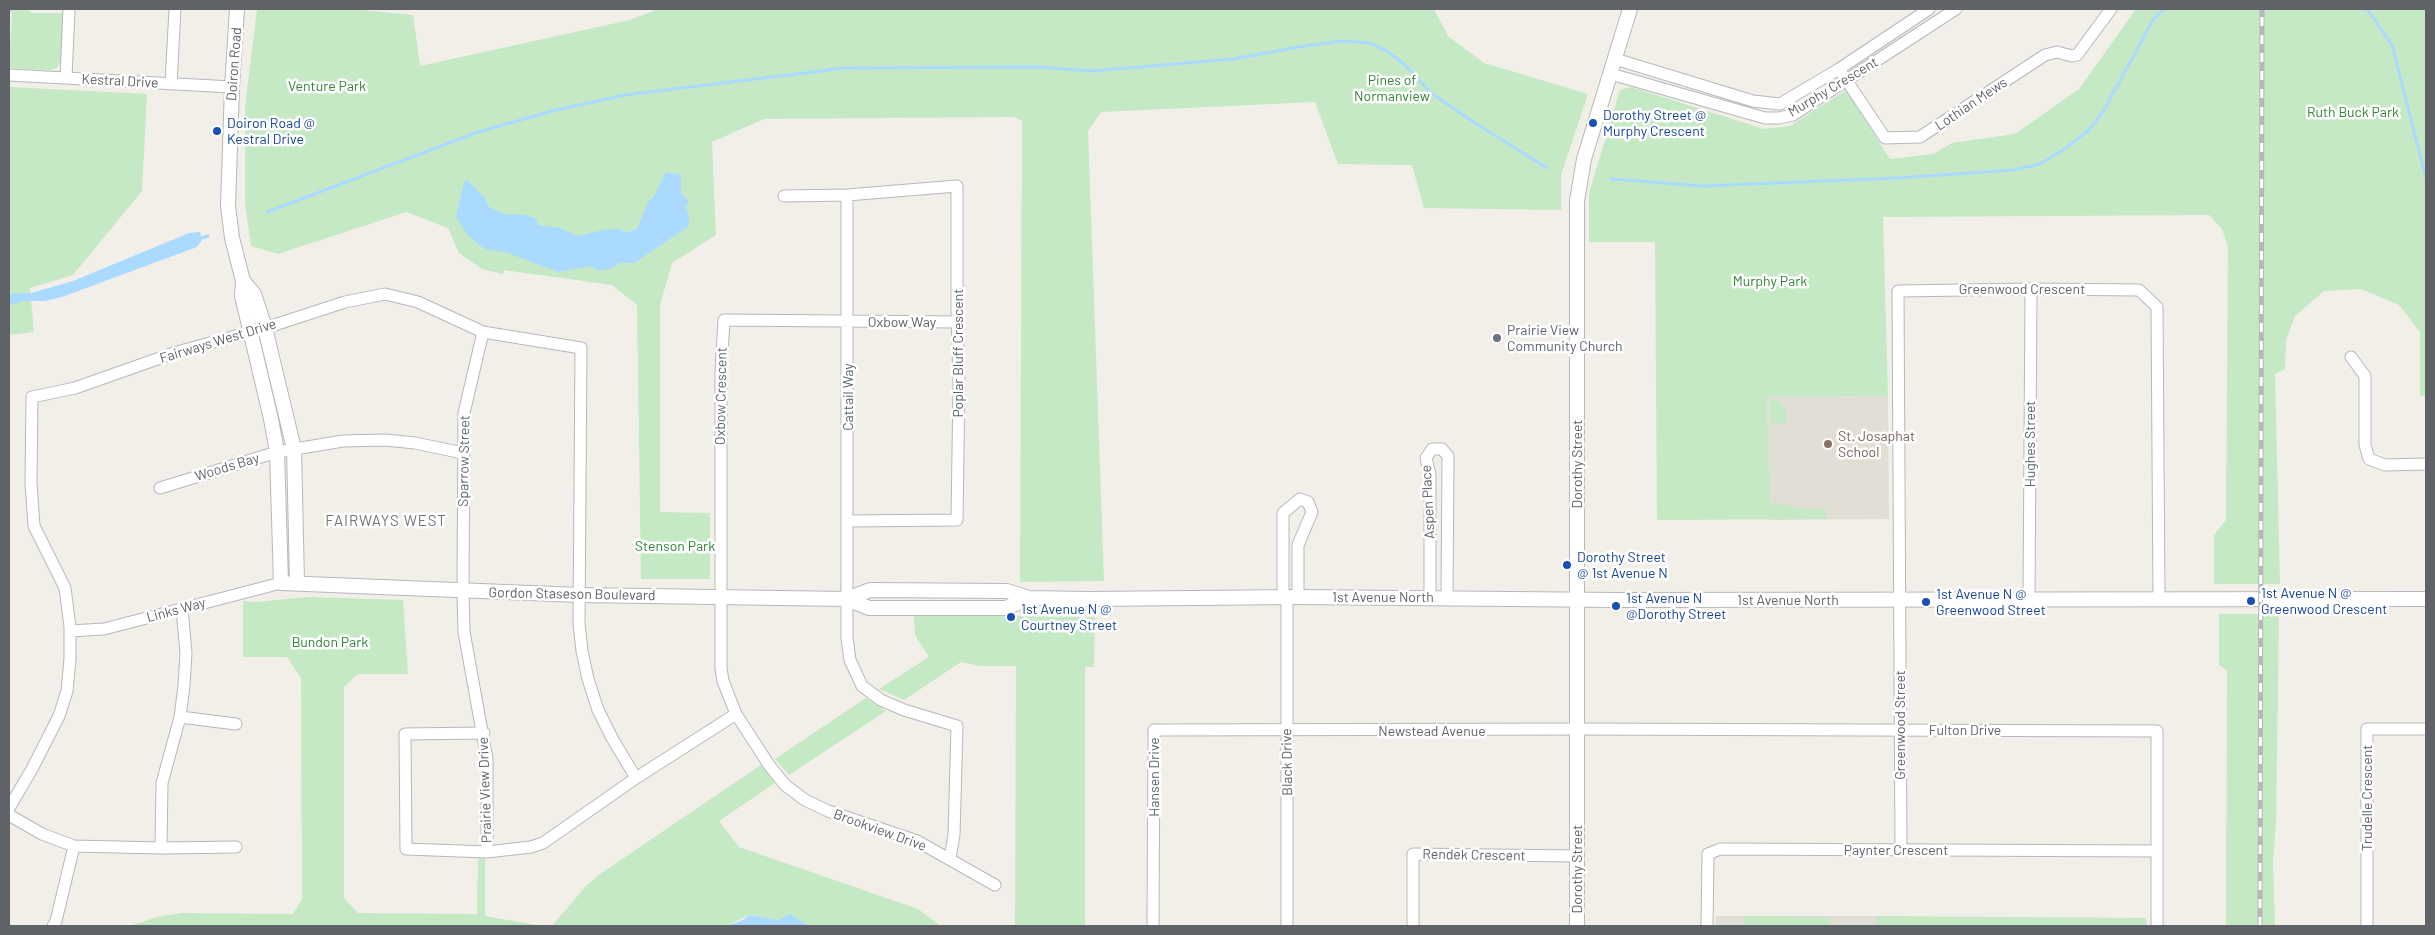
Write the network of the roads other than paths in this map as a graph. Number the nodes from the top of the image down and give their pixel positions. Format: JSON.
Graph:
{"nodes":[{"id":1,"x":69,"y":9,"type":"edge"},
{"id":2,"x":175,"y":9,"type":"edge"},
{"id":3,"x":237,"y":9,"type":"edge"},
{"id":4,"x":1630,"y":9,"type":"edge"},
{"id":5,"x":1930,"y":9,"type":"edge"},
{"id":6,"x":1956,"y":9,"type":"edge"},
{"id":7,"x":2111,"y":9,"type":"edge"},
{"id":8,"x":1615,"y":59,"type":"junction"},
{"id":9,"x":1839,"y":69,"type":"junction"},
{"id":10,"x":1611,"y":74,"type":"junction"},
{"id":11,"x":9,"y":75,"type":"edge"},
{"id":12,"x":66,"y":78,"type":"junction"},
{"id":13,"x":1846,"y":80,"type":"junction"},
{"id":14,"x":171,"y":84,"type":"junction"},
{"id":15,"x":232,"y":87,"type":"junction"},
{"id":16,"x":847,"y":195,"type":"junction"},
{"id":17,"x":784,"y":196,"type":"dead end"},
{"id":18,"x":243,"y":281,"type":"junction"},
{"id":19,"x":2031,"y":288,"type":"junction"},
{"id":20,"x":848,"y":322,"type":"junction"},
{"id":21,"x":957,"y":322,"type":"junction"},
{"id":22,"x":265,"y":328,"type":"junction"},
{"id":23,"x":251,"y":332,"type":"junction"},
{"id":24,"x":483,"y":332,"type":"junction"},
{"id":25,"x":2351,"y":357,"type":"dead end"},
{"id":26,"x":294,"y":449,"type":"junction"},
{"id":27,"x":277,"y":452,"type":"junction"},
{"id":28,"x":463,"y":453,"type":"junction"},
{"id":29,"x":2426,"y":464,"type":"edge"},
{"id":30,"x":160,"y":488,"type":"dead end"},
{"id":31,"x":848,"y":521,"type":"junction"},
{"id":32,"x":297,"y":583,"type":"junction"},
{"id":33,"x":281,"y":584,"type":"junction"},
{"id":34,"x":463,"y":592,"type":"junction"},
{"id":35,"x":580,"y":595,"type":"junction"},
{"id":36,"x":720,"y":596,"type":"junction"},
{"id":37,"x":1289,"y":597,"type":"junction"},
{"id":38,"x":1430,"y":597,"type":"junction"},
{"id":39,"x":1448,"y":597,"type":"junction"},
{"id":40,"x":1029,"y":598,"type":"joint"},
{"id":41,"x":847,"y":599,"type":"junction"},
{"id":42,"x":1900,"y":599,"type":"junction"},
{"id":43,"x":2029,"y":599,"type":"junction"},
{"id":44,"x":2159,"y":599,"type":"junction"},
{"id":45,"x":2426,"y":599,"type":"edge"},
{"id":46,"x":1578,"y":600,"type":"junction"},
{"id":47,"x":182,"y":608,"type":"junction"},
{"id":48,"x":70,"y":631,"type":"junction"},
{"id":49,"x":736,"y":714,"type":"junction"},
{"id":50,"x":180,"y":717,"type":"junction"},
{"id":51,"x":236,"y":724,"type":"dead end"},
{"id":52,"x":2426,"y":729,"type":"edge"},
{"id":53,"x":1577,"y":730,"type":"junction"},
{"id":54,"x":1900,"y":730,"type":"junction"},
{"id":55,"x":1287,"y":731,"type":"junction"},
{"id":56,"x":484,"y":733,"type":"junction"},
{"id":57,"x":636,"y":778,"type":"junction"},
{"id":58,"x":9,"y":808,"type":"edge"},
{"id":59,"x":9,"y":815,"type":"edge"},
{"id":60,"x":74,"y":846,"type":"junction"},
{"id":61,"x":236,"y":847,"type":"dead end"},
{"id":62,"x":161,"y":848,"type":"junction"},
{"id":63,"x":1901,"y":850,"type":"junction"},
{"id":64,"x":2157,"y":851,"type":"junction"},
{"id":65,"x":487,"y":852,"type":"junction"},
{"id":66,"x":1577,"y":856,"type":"junction"},
{"id":67,"x":950,"y":858,"type":"junction"},
{"id":68,"x":995,"y":885,"type":"dead end"},
{"id":69,"x":53,"y":926,"type":"edge"},
{"id":70,"x":1153,"y":926,"type":"edge"},
{"id":71,"x":1287,"y":926,"type":"edge"},
{"id":72,"x":1413,"y":926,"type":"edge"},
{"id":73,"x":1577,"y":926,"type":"edge"},
{"id":74,"x":1707,"y":926,"type":"edge"},
{"id":75,"x":2157,"y":926,"type":"edge"},
{"id":76,"x":2367,"y":926,"type":"edge"}],
"edges":[{"from":1,"to":12,"type":"street"},
{"from":2,"to":14,"type":"street"},
{"from":3,"to":15,"type":"street","name":"Doiron Road"},
{"from":4,"to":8,"type":"street","name":"Dorothy Street"},
{"from":5,"to":9,"type":"street","name":"Murphy Crescent"},
{"from":6,"to":13,"type":"street","name":"Murphy Crescent"},
{"from":7,"to":13,"type":"street","name":"Lothian Mews"},
{"from":8,"to":9,"type":"street","name":"Murphy Crescent"},
{"from":8,"to":10,"type":"street","name":"Dorothy Street"},
{"from":9,"to":13,"type":"street","name":"Lothian Mews"},
{"from":10,"to":13,"type":"street","name":"Murphy Crescent"},
{"from":10,"to":46,"type":"street","name":"Dorothy Street"},
{"from":11,"to":12,"type":"street","name":"Kestral Drive"},
{"from":12,"to":14,"type":"street","name":"Kestral Drive"},
{"from":14,"to":15,"type":"street","name":"Kestral Drive"},
{"from":15,"to":18,"type":"street","name":"Doiron Road"},
{"from":16,"to":17,"type":"street"},
{"from":16,"to":20,"type":"street","name":"Cattail Way"},
{"from":16,"to":21,"type":"street","name":"Poplar Bluff Crescent"},
{"from":18,"to":22,"type":"street"},
{"from":18,"to":23,"type":"street"},
{"from":19,"to":42,"type":"street","name":"Greenwood Crescent"},
{"from":19,"to":43,"type":"street","name":"Hughes Street"},
{"from":19,"to":44,"type":"street","name":"Greenwood Crescent"},
{"from":20,"to":21,"type":"street","name":"Oxbow Way"},
{"from":20,"to":31,"type":"street","name":"Cattail Way"},
{"from":20,"to":36,"type":"street","name":"Oxbow Crescent"},
{"from":21,"to":31,"type":"street","name":"Poplar Bluff Crescent"},
{"from":22,"to":23,"type":"street","name":"Fairways West Drive"},
{"from":22,"to":24,"type":"street","name":"Fairways West Drive"},
{"from":22,"to":26,"type":"street"},
{"from":23,"to":27,"type":"street"},
{"from":23,"to":48,"type":"street","name":"Fairways West Drive"},
{"from":24,"to":28,"type":"street","name":"Sparrow Street"},
{"from":24,"to":35,"type":"street","name":"Fairways West Drive"},
{"from":25,"to":29,"type":"street"},
{"from":26,"to":27,"type":"street","name":"Woods Bay"},
{"from":26,"to":28,"type":"street","name":"Woods Bay"},
{"from":26,"to":32,"type":"street"},
{"from":27,"to":30,"type":"street","name":"Woods Bay"},
{"from":27,"to":33,"type":"street"},
{"from":28,"to":34,"type":"street","name":"Sparrow Street"},
{"from":31,"to":41,"type":"street","name":"Cattail Way"},
{"from":32,"to":33,"type":"street","name":"Gordon Staseson Boulevard"},
{"from":32,"to":34,"type":"street","name":"Gordon Staseson Boulevard"},
{"from":33,"to":47,"type":"street","name":"Links Way"},
{"from":34,"to":35,"type":"street","name":"Gordon Staseson Boulevard"},
{"from":34,"to":56,"type":"street","name":"Prairie View Drive"},
{"from":35,"to":36,"type":"street","name":"Gordon Staseson Boulevard"},
{"from":35,"to":57,"type":"street"},
{"from":36,"to":41,"type":"street","name":"Gordon Staseson Boulevard"},
{"from":36,"to":49,"type":"street","name":"Brookview Drive"},
{"from":37,"to":37,"type":"street"},
{"from":37,"to":38,"type":"street","name":"1st Avenue North"},
{"from":37,"to":40,"type":"street","name":"1st Avenue North"},
{"from":37,"to":55,"type":"street","name":"Black Drive"},
{"from":38,"to":39,"type":"street","name":"1st Avenue North"},
{"from":38,"to":39,"type":"street","name":"Aspen Place"},
{"from":39,"to":46,"type":"street","name":"1st Avenue North"},
{"from":40,"to":41,"type":"street","name":"Gordon Staseson Boulevard"},
{"from":41,"to":67,"type":"street"},
{"from":42,"to":43,"type":"street","name":"1st Avenue North"},
{"from":42,"to":46,"type":"street","name":"1st Avenue North"},
{"from":42,"to":54,"type":"street","name":"Greenwood Street"},
{"from":43,"to":44,"type":"street","name":"1st Avenue North"},
{"from":44,"to":45,"type":"street","name":"1st Avenue North"},
{"from":46,"to":53,"type":"street","name":"Dorothy Street"},
{"from":47,"to":48,"type":"street","name":"Links Way"},
{"from":47,"to":50,"type":"street"},
{"from":48,"to":58,"type":"street","name":"Fairways West Drive"},
{"from":49,"to":57,"type":"street","name":"Prairie View Drive"},
{"from":49,"to":67,"type":"street","name":"Brookview Drive"},
{"from":50,"to":51,"type":"street"},
{"from":50,"to":62,"type":"street"},
{"from":52,"to":76,"type":"street","name":"Trudelle Crescent"},
{"from":53,"to":54,"type":"street","name":"Fulton Drive"},
{"from":53,"to":55,"type":"street","name":"Newstead Avenue"},
{"from":53,"to":66,"type":"street","name":"Dorothy Street"},
{"from":54,"to":63,"type":"street","name":"Greenwood Street"},
{"from":54,"to":64,"type":"street","name":"Fulton Drive"},
{"from":55,"to":70,"type":"street","name":"Hansen Drive"},
{"from":55,"to":71,"type":"street","name":"Black Drive"},
{"from":56,"to":65,"type":"street","name":"Prairie View Drive"},
{"from":56,"to":65,"type":"street"},
{"from":57,"to":65,"type":"street","name":"Prairie View Drive"},
{"from":59,"to":60,"type":"street"},
{"from":60,"to":62,"type":"street"},
{"from":60,"to":69,"type":"street"},
{"from":61,"to":62,"type":"street"},
{"from":63,"to":64,"type":"street","name":"Paynter Crescent"},
{"from":63,"to":74,"type":"street","name":"Paynter Crescent"},
{"from":64,"to":75,"type":"street","name":"Fulton Drive"},
{"from":66,"to":72,"type":"street","name":"Rendek Crescent"},
{"from":66,"to":73,"type":"street","name":"Dorothy Street"},
{"from":67,"to":68,"type":"street","name":"Brookview Drive"}]}
